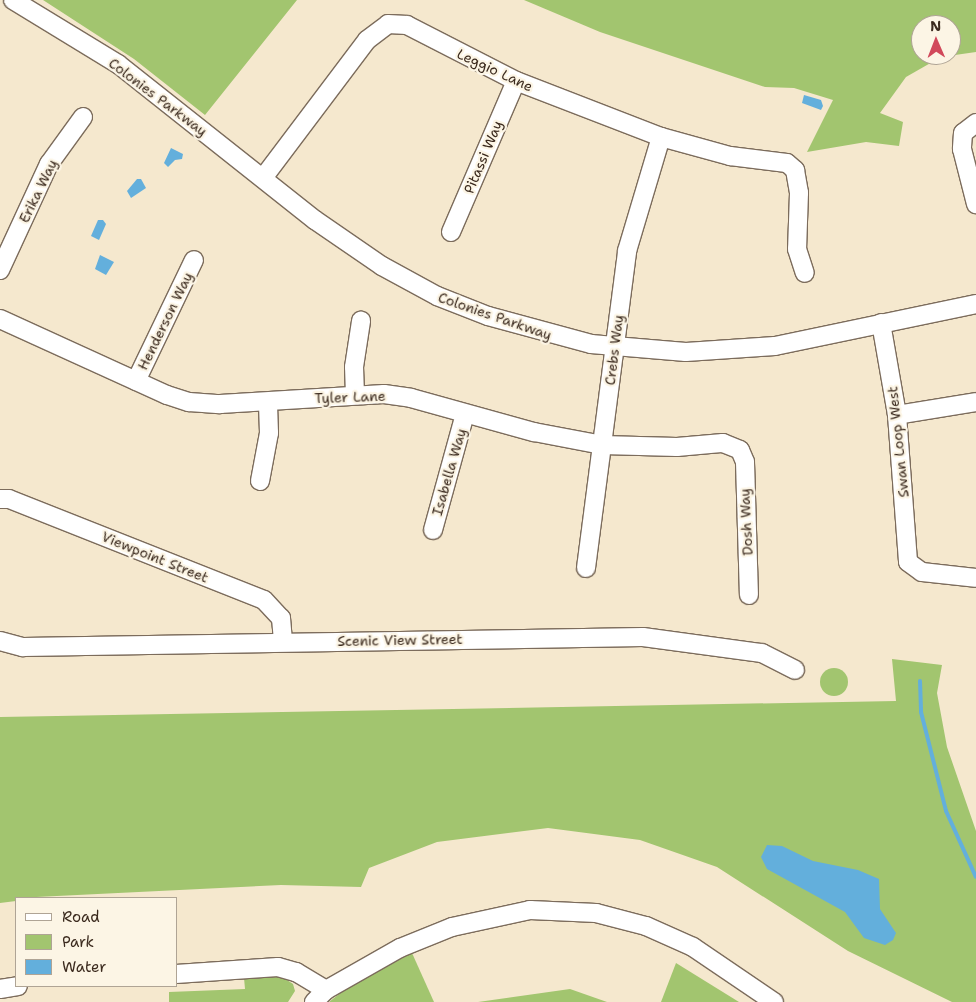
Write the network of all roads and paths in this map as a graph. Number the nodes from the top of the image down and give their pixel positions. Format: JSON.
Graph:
{"nodes":[{"id":1,"x":13,"y":0,"type":"edge"},
{"id":2,"x":516,"y":81,"type":"junction"},
{"id":3,"x":83,"y":117,"type":"dead end"},
{"id":4,"x":970,"y":128,"type":"edge"},
{"id":5,"x":662,"y":137,"type":"junction"},
{"id":6,"x":263,"y":178,"type":"junction"},
{"id":7,"x":976,"y":204,"type":"edge"},
{"id":8,"x":450,"y":232,"type":"dead end"},
{"id":9,"x":194,"y":260,"type":"dead end"},
{"id":10,"x":0,"y":270,"type":"edge"},
{"id":11,"x":806,"y":273,"type":"dead end"},
{"id":12,"x":976,"y":304,"type":"edge"},
{"id":13,"x":0,"y":319,"type":"edge"},
{"id":14,"x":361,"y":321,"type":"dead end"},
{"id":15,"x":881,"y":323,"type":"junction"},
{"id":16,"x":614,"y":348,"type":"junction"},
{"id":17,"x":136,"y":381,"type":"junction"},
{"id":18,"x":355,"y":395,"type":"junction"},
{"id":19,"x":268,"y":402,"type":"junction"},
{"id":20,"x":976,"y":402,"type":"edge"},
{"id":21,"x":465,"y":414,"type":"junction"},
{"id":22,"x":897,"y":415,"type":"junction"},
{"id":23,"x":602,"y":446,"type":"junction"},
{"id":24,"x":740,"y":450,"type":"joint"},
{"id":25,"x":260,"y":481,"type":"dead end"},
{"id":26,"x":0,"y":499,"type":"edge"},
{"id":27,"x":433,"y":530,"type":"dead end"},
{"id":28,"x":586,"y":568,"type":"dead end"},
{"id":29,"x":976,"y":578,"type":"edge"},
{"id":30,"x":749,"y":595,"type":"dead end"},
{"id":31,"x":283,"y":641,"type":"junction"},
{"id":32,"x":1,"y":642,"type":"edge"},
{"id":33,"x":795,"y":670,"type":"dead end"},
{"id":34,"x":178,"y":974,"type":"edge"},
{"id":35,"x":15,"y":986,"type":"edge"},
{"id":36,"x":0,"y":989,"type":"edge"},
{"id":37,"x":320,"y":996,"type":"edge"},
{"id":38,"x":774,"y":1002,"type":"edge"}],
"edges":[{"from":1,"to":6,"type":"street","name":"Colonies Parkway"},
{"from":2,"to":5,"type":"street","name":"Leggio Lane"},
{"from":2,"to":6,"type":"street","name":"Leggio Lane"},
{"from":2,"to":8,"type":"street","name":"Pitassi Way"},
{"from":3,"to":10,"type":"street","name":"Erika Way"},
{"from":4,"to":7,"type":"street"},
{"from":5,"to":11,"type":"street","name":"Leggio Lane"},
{"from":5,"to":16,"type":"street","name":"Crebs Way"},
{"from":6,"to":16,"type":"street","name":"Colonies Parkway"},
{"from":9,"to":17,"type":"street","name":"Henderson Way"},
{"from":12,"to":15,"type":"street","name":"Colonies Parkway"},
{"from":13,"to":17,"type":"street","name":"Tyler Lane"},
{"from":14,"to":18,"type":"street"},
{"from":15,"to":16,"type":"street","name":"Colonies Parkway"},
{"from":15,"to":22,"type":"street","name":"Swan Loop West"},
{"from":16,"to":23,"type":"street","name":"Crebs Way"},
{"from":17,"to":19,"type":"street","name":"Tyler Lane"},
{"from":18,"to":19,"type":"street","name":"Tyler Lane"},
{"from":18,"to":21,"type":"street","name":"Tyler Lane"},
{"from":19,"to":25,"type":"street"},
{"from":20,"to":22,"type":"street"},
{"from":21,"to":23,"type":"street","name":"Tyler Lane"},
{"from":21,"to":27,"type":"street","name":"Isabella Way"},
{"from":22,"to":29,"type":"street","name":"Swan Loop West"},
{"from":23,"to":24,"type":"street","name":"Tyler Lane"},
{"from":23,"to":28,"type":"street","name":"Crebs Way"},
{"from":24,"to":30,"type":"street","name":"Dosh Way"},
{"from":26,"to":31,"type":"street","name":"Viewpoint Street"},
{"from":31,"to":32,"type":"street","name":"Scenic View Street"},
{"from":31,"to":33,"type":"street","name":"Scenic View Street"},
{"from":34,"to":37,"type":"street"},
{"from":35,"to":36,"type":"street"},
{"from":37,"to":38,"type":"street"}]}
